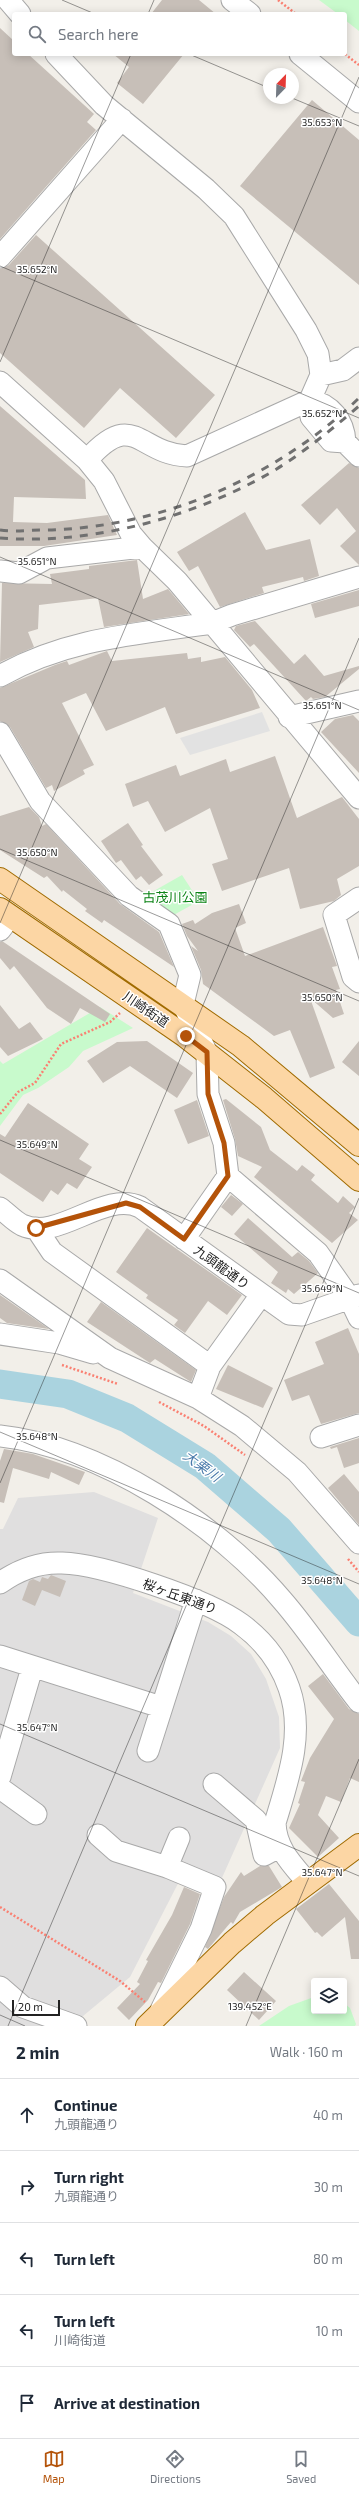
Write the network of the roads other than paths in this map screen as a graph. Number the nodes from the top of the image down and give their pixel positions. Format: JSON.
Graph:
{"nodes":[{"id":1,"x":8,"y":0,"type":"edge"},
{"id":2,"x":232,"y":0,"type":"edge"},
{"id":3,"x":18,"y":12,"type":"edge"},
{"id":4,"x":247,"y":12,"type":"edge"},
{"id":5,"x":58,"y":56,"type":"edge"},
{"id":6,"x":302,"y":56,"type":"edge"},
{"id":7,"x":359,"y":102,"type":"edge"},
{"id":8,"x":122,"y":119,"type":"junction"},
{"id":9,"x":0,"y":257,"type":"edge"},
{"id":10,"x":359,"y":358,"type":"edge"},
{"id":11,"x":321,"y":375,"type":"junction"},
{"id":12,"x":0,"y":382,"type":"edge"},
{"id":13,"x":310,"y":400,"type":"junction"},
{"id":14,"x":352,"y":449,"type":"edge"},
{"id":15,"x":87,"y":460,"type":"junction"},
{"id":16,"x":142,"y":547,"type":"junction"},
{"id":17,"x":0,"y":571,"type":"edge"},
{"id":18,"x":359,"y":577,"type":"edge"},
{"id":19,"x":212,"y":623,"type":"junction"},
{"id":20,"x":0,"y":676,"type":"edge"},
{"id":21,"x":359,"y":701,"type":"edge"},
{"id":22,"x":289,"y":717,"type":"junction"},
{"id":23,"x":0,"y":733,"type":"edge"},
{"id":24,"x":359,"y":798,"type":"edge"},
{"id":25,"x":0,"y":879,"type":"edge"},
{"id":26,"x":359,"y":898,"type":"edge"},
{"id":27,"x":3,"y":919,"type":"edge"},
{"id":28,"x":359,"y":982,"type":"edge"},
{"id":29,"x":183,"y":1004,"type":"junction"},
{"id":30,"x":207,"y":1052,"type":"junction"},
{"id":31,"x":359,"y":1145,"type":"edge"},
{"id":32,"x":228,"y":1176,"type":"junction"},
{"id":33,"x":359,"y":1180,"type":"edge"},
{"id":34,"x":0,"y":1208,"type":"edge"},
{"id":35,"x":36,"y":1228,"type":"junction"},
{"id":36,"x":184,"y":1239,"type":"junction"},
{"id":37,"x":0,"y":1280,"type":"edge"},
{"id":38,"x":261,"y":1295,"type":"junction"},
{"id":39,"x":354,"y":1296,"type":"edge"},
{"id":40,"x":359,"y":1318,"type":"edge"},
{"id":41,"x":0,"y":1334,"type":"edge"},
{"id":42,"x":110,"y":1358,"type":"junction"},
{"id":43,"x":210,"y":1366,"type":"junction"},
{"id":44,"x":198,"y":1398,"type":"junction"},
{"id":45,"x":359,"y":1425,"type":"edge"},
{"id":46,"x":0,"y":1436,"type":"edge"},
{"id":47,"x":321,"y":1437,"type":"dead end"},
{"id":48,"x":351,"y":1548,"type":"edge"},
{"id":49,"x":0,"y":1583,"type":"edge"},
{"id":50,"x":196,"y":1600,"type":"junction"},
{"id":51,"x":0,"y":1656,"type":"edge"},
{"id":52,"x":32,"y":1668,"type":"junction"},
{"id":53,"x":359,"y":1702,"type":"edge"},
{"id":54,"x":161,"y":1707,"type":"junction"},
{"id":55,"x":148,"y":1751,"type":"dead end"},
{"id":56,"x":0,"y":1777,"type":"edge"},
{"id":57,"x":214,"y":1784,"type":"dead end"},
{"id":58,"x":0,"y":1788,"type":"edge"},
{"id":59,"x":36,"y":1814,"type":"dead end"},
{"id":60,"x":98,"y":1835,"type":"dead end"},
{"id":61,"x":179,"y":1838,"type":"dead end"},
{"id":62,"x":359,"y":1846,"type":"edge"},
{"id":63,"x":279,"y":1847,"type":"junction"},
{"id":64,"x":167,"y":1867,"type":"junction"},
{"id":65,"x":308,"y":1883,"type":"junction"},
{"id":66,"x":0,"y":1987,"type":"edge"},
{"id":67,"x":153,"y":2020,"type":"edge"},
{"id":68,"x":76,"y":2026,"type":"edge"}],
"edges":[{"from":1,"to":3,"type":"street"},
{"from":2,"to":4,"type":"street"},
{"from":5,"to":8,"type":"street"},
{"from":6,"to":7,"type":"street"},
{"from":8,"to":9,"type":"street"},
{"from":8,"to":11,"type":"street"},
{"from":10,"to":11,"type":"street"},
{"from":11,"to":13,"type":"street"},
{"from":12,"to":15,"type":"street"},
{"from":13,"to":14,"type":"street"},
{"from":13,"to":15,"type":"street"},
{"from":15,"to":16,"type":"street"},
{"from":16,"to":17,"type":"street"},
{"from":16,"to":19,"type":"street"},
{"from":18,"to":19,"type":"street"},
{"from":19,"to":20,"type":"street"},
{"from":19,"to":22,"type":"street"},
{"from":21,"to":22,"type":"street"},
{"from":22,"to":24,"type":"street"},
{"from":23,"to":29,"type":"street"},
{"from":25,"to":29,"type":"main road","name":"川崎街道"},
{"from":26,"to":28,"type":"street"},
{"from":27,"to":30,"type":"main road","name":"川崎街道"},
{"from":29,"to":30,"type":"street"},
{"from":29,"to":31,"type":"main road","name":"川崎街道"},
{"from":30,"to":32,"type":"street"},
{"from":30,"to":33,"type":"main road","name":"川崎街道"},
{"from":32,"to":36,"type":"street"},
{"from":32,"to":39,"type":"street"},
{"from":34,"to":35,"type":"street"},
{"from":35,"to":36,"type":"street","name":"九頭龍通り"},
{"from":35,"to":43,"type":"street"},
{"from":36,"to":38,"type":"street","name":"九頭龍通り"},
{"from":37,"to":42,"type":"street"},
{"from":38,"to":39,"type":"street","name":"九頭龍通り"},
{"from":38,"to":43,"type":"street"},
{"from":39,"to":40,"type":"street"},
{"from":41,"to":42,"type":"street"},
{"from":42,"to":44,"type":"street"},
{"from":43,"to":44,"type":"street"},
{"from":44,"to":48,"type":"street"},
{"from":45,"to":47,"type":"street"},
{"from":46,"to":53,"type":"street"},
{"from":49,"to":50,"type":"street","name":"桜ヶ丘東通り"},
{"from":50,"to":54,"type":"street"},
{"from":50,"to":63,"type":"street","name":"桜ヶ丘東通り"},
{"from":51,"to":52,"type":"street"},
{"from":52,"to":54,"type":"street"},
{"from":52,"to":56,"type":"street"},
{"from":54,"to":55,"type":"street"},
{"from":57,"to":63,"type":"street"},
{"from":58,"to":59,"type":"street"},
{"from":60,"to":64,"type":"street"},
{"from":61,"to":64,"type":"street"},
{"from":62,"to":65,"type":"main road"},
{"from":63,"to":65,"type":"street","name":"桜ヶ丘東通り"},
{"from":64,"to":67,"type":"street"},
{"from":65,"to":67,"type":"main road"},
{"from":66,"to":68,"type":"street"}]}
